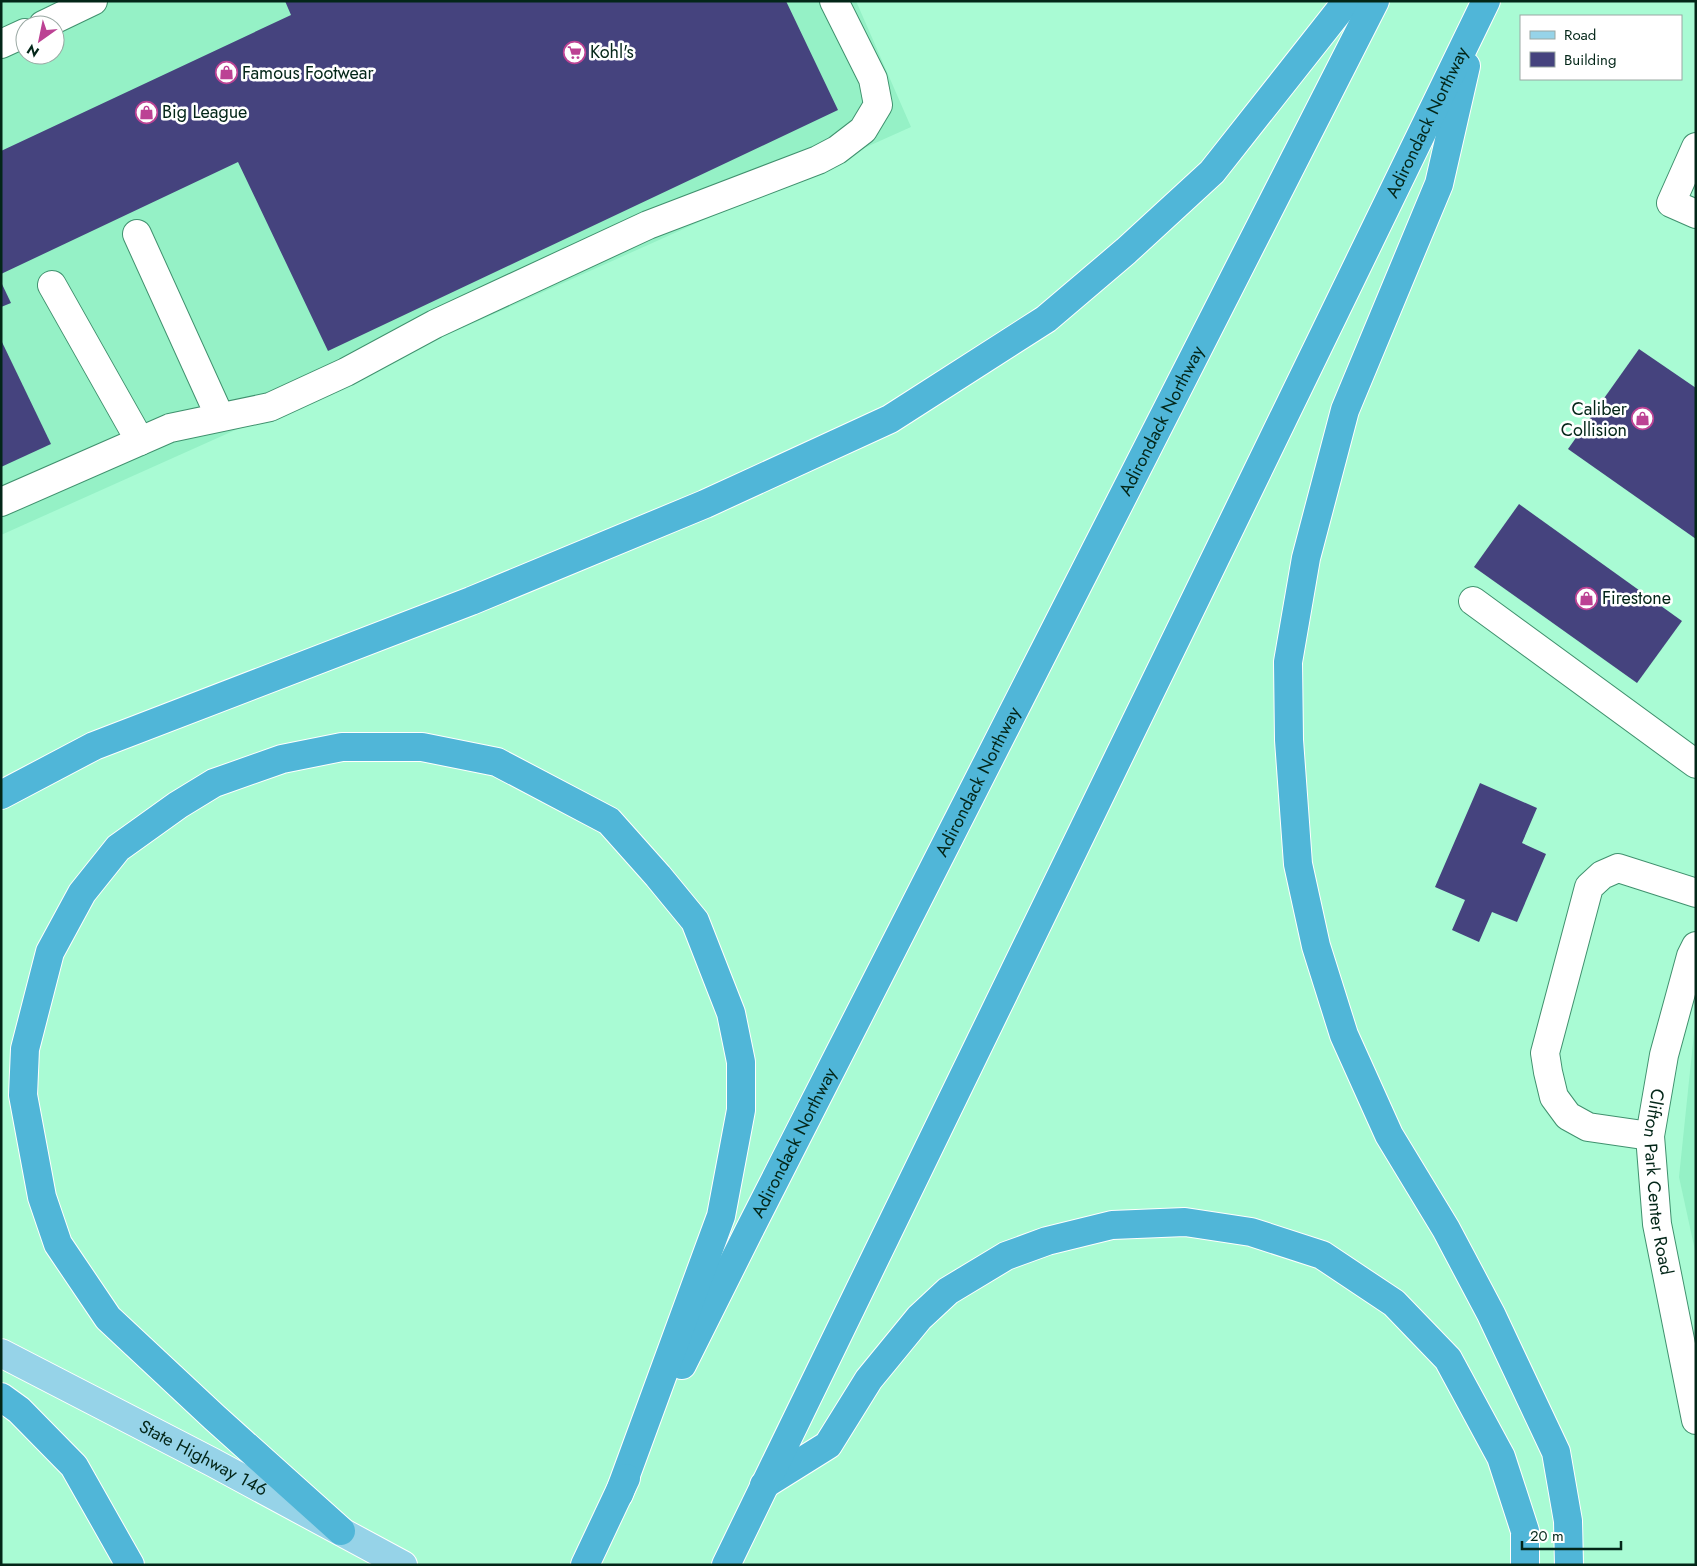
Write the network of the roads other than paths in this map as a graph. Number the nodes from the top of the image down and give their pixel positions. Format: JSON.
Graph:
{"nodes":[{"id":1,"x":93,"y":1,"type":"edge"},
{"id":2,"x":834,"y":1,"type":"edge"},
{"id":3,"x":1347,"y":1,"type":"edge"},
{"id":4,"x":1375,"y":1,"type":"edge"},
{"id":5,"x":1482,"y":10,"type":"edge"},
{"id":6,"x":64,"y":15,"type":"edge"},
{"id":7,"x":15,"y":38,"type":"edge"},
{"id":8,"x":1,"y":44,"type":"edge"},
{"id":9,"x":1696,"y":147,"type":"edge"},
{"id":10,"x":1696,"y":214,"type":"edge"},
{"id":11,"x":137,"y":234,"type":"dead end"},
{"id":12,"x":52,"y":285,"type":"dead end"},
{"id":13,"x":220,"y":417,"type":"junction"},
{"id":14,"x":140,"y":441,"type":"junction"},
{"id":15,"x":1,"y":502,"type":"edge"},
{"id":16,"x":1472,"y":600,"type":"dead end"},
{"id":17,"x":1696,"y":764,"type":"edge"},
{"id":18,"x":1,"y":795,"type":"edge"},
{"id":19,"x":1696,"y":893,"type":"edge"},
{"id":20,"x":1696,"y":946,"type":"edge"},
{"id":21,"x":1650,"y":1136,"type":"junction"},
{"id":22,"x":1,"y":1353,"type":"edge"},
{"id":23,"x":1,"y":1397,"type":"edge"},
{"id":24,"x":1696,"y":1420,"type":"edge"},
{"id":25,"x":764,"y":1485,"type":"junction"},
{"id":26,"x":618,"y":1494,"type":"junction"},
{"id":27,"x":341,"y":1531,"type":"junction"},
{"id":28,"x":588,"y":1560,"type":"edge"},
{"id":29,"x":130,"y":1565,"type":"edge"},
{"id":30,"x":403,"y":1565,"type":"edge"},
{"id":31,"x":726,"y":1565,"type":"edge"},
{"id":32,"x":1525,"y":1565,"type":"edge"},
{"id":33,"x":1569,"y":1565,"type":"edge"}],
"edges":[{"from":1,"to":6,"type":"street"},
{"from":2,"to":13,"type":"street"},
{"from":3,"to":18,"type":"highway"},
{"from":4,"to":26,"type":"highway","name":"Adirondack Northway"},
{"from":5,"to":25,"type":"highway","name":"Adirondack Northway"},
{"from":5,"to":33,"type":"highway"},
{"from":7,"to":8,"type":"street"},
{"from":9,"to":10,"type":"street"},
{"from":11,"to":13,"type":"street"},
{"from":12,"to":14,"type":"street"},
{"from":13,"to":14,"type":"street"},
{"from":14,"to":15,"type":"street"},
{"from":16,"to":17,"type":"street"},
{"from":19,"to":21,"type":"street"},
{"from":20,"to":21,"type":"street","name":"Clifton Park Center Road"},
{"from":21,"to":24,"type":"street","name":"Clifton Park Center Road"},
{"from":22,"to":27,"type":"main road","name":"State Highway 146"},
{"from":23,"to":29,"type":"highway"},
{"from":25,"to":31,"type":"highway","name":"Adirondack Northway"},
{"from":25,"to":32,"type":"highway"},
{"from":26,"to":27,"type":"highway"},
{"from":26,"to":28,"type":"highway","name":"Adirondack Northway"},
{"from":27,"to":30,"type":"main road","name":"State Highway 146"}]}
